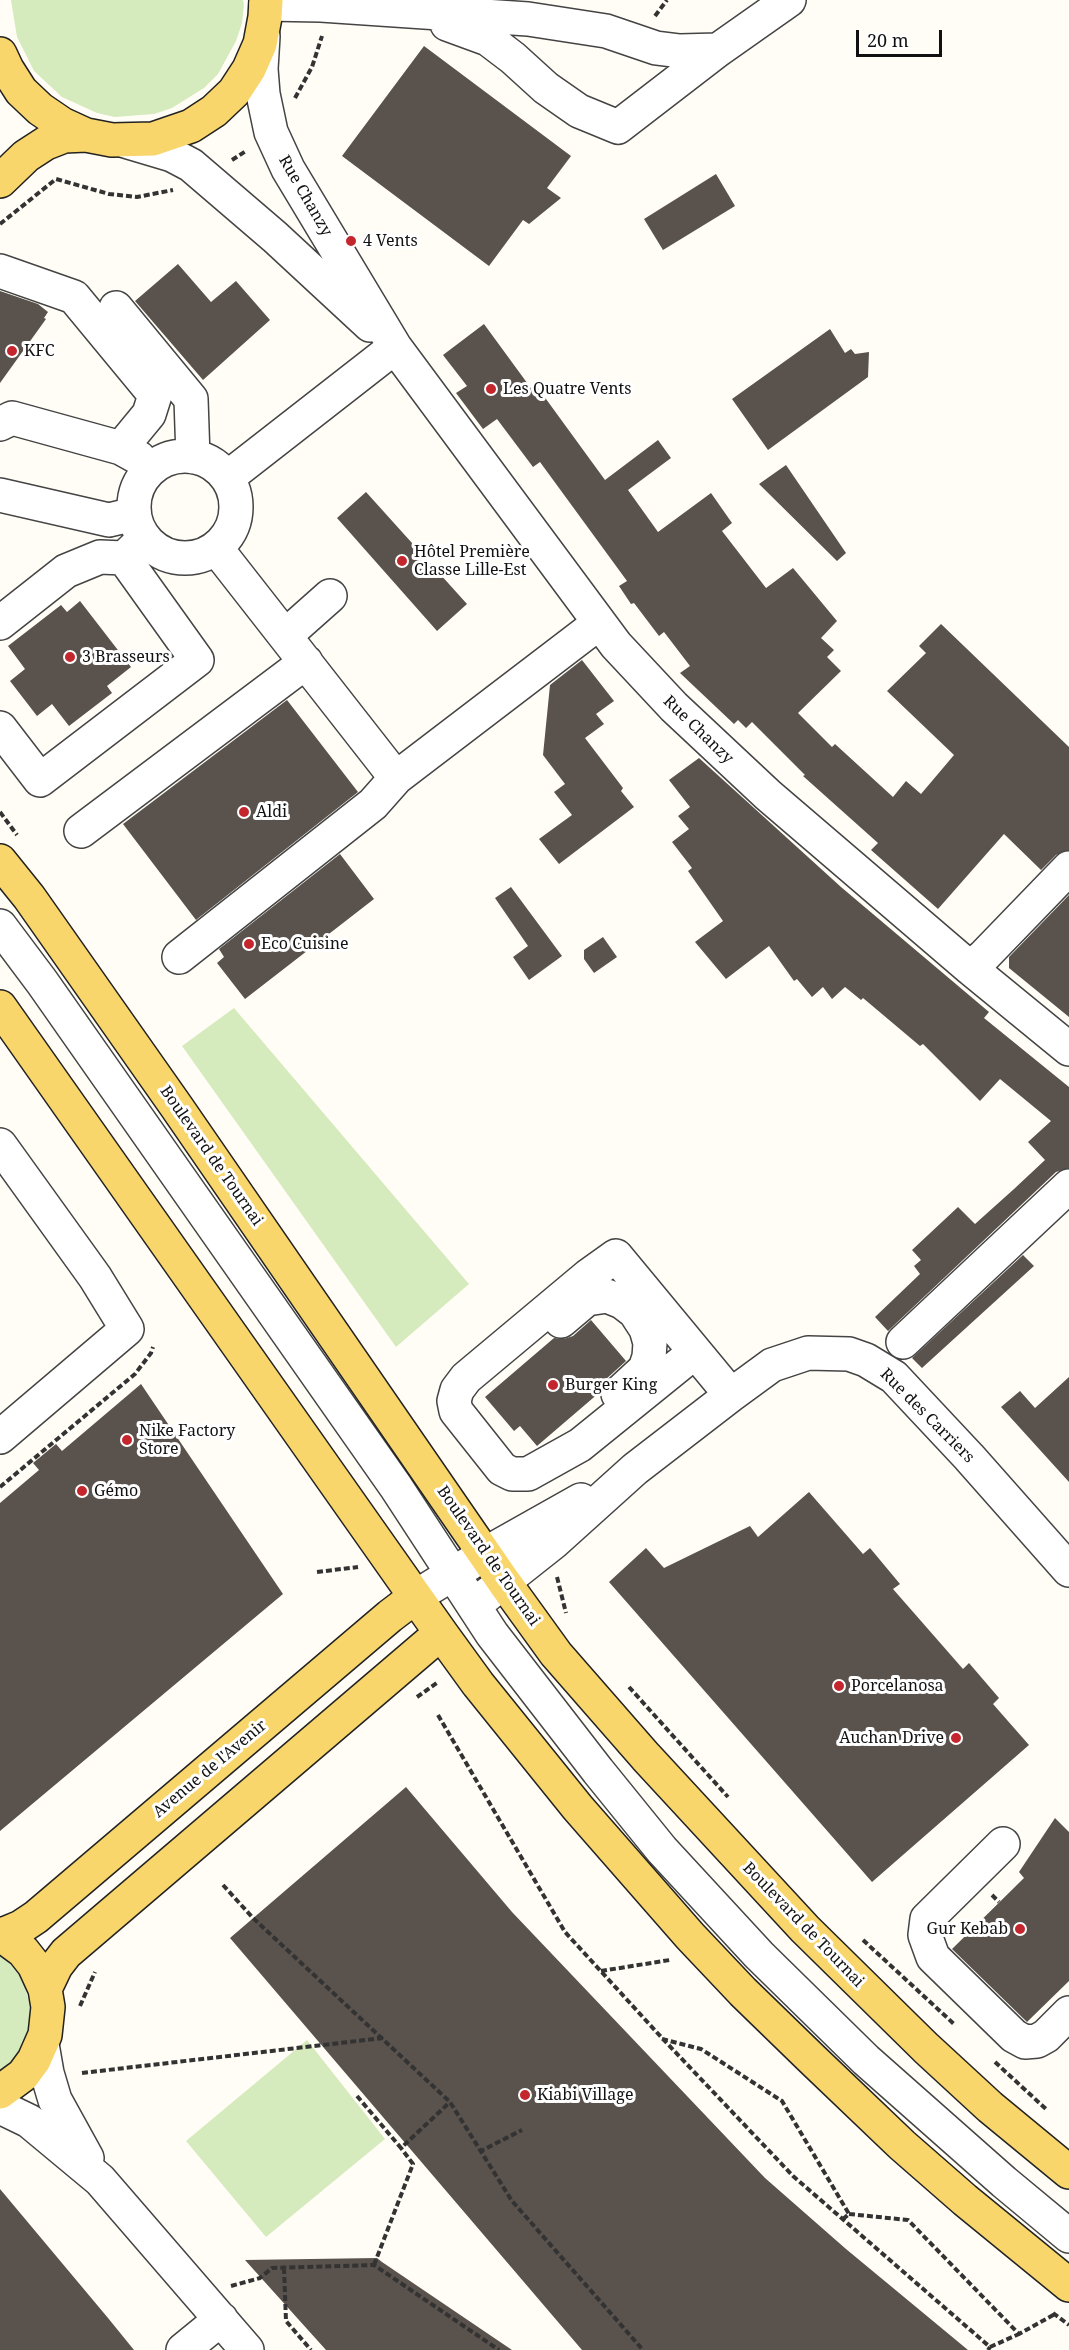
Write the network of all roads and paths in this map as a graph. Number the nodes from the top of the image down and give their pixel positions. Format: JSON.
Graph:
{"nodes":[{"id":1,"x":789,"y":0,"type":"edge"},
{"id":2,"x":265,"y":12,"type":"edge"},
{"id":3,"x":416,"y":13,"type":"junction"},
{"id":4,"x":718,"y":50,"type":"junction"},
{"id":5,"x":0,"y":54,"type":"edge"},
{"id":6,"x":86,"y":135,"type":"junction"},
{"id":7,"x":125,"y":141,"type":"junction"},
{"id":8,"x":0,"y":181,"type":"edge"},
{"id":9,"x":0,"y":271,"type":"edge"},
{"id":10,"x":116,"y":308,"type":"dead end"},
{"id":11,"x":394,"y":347,"type":"junction"},
{"id":12,"x":0,"y":424,"type":"edge"},
{"id":13,"x":121,"y":448,"type":"junction"},
{"id":14,"x":193,"y":457,"type":"junction"},
{"id":15,"x":154,"y":466,"type":"junction"},
{"id":16,"x":227,"y":478,"type":"junction"},
{"id":17,"x":0,"y":495,"type":"edge"},
{"id":18,"x":134,"y":537,"type":"junction"},
{"id":19,"x":216,"y":548,"type":"junction"},
{"id":20,"x":330,"y":596,"type":"dead end"},
{"id":21,"x":0,"y":623,"type":"edge"},
{"id":22,"x":599,"y":623,"type":"junction"},
{"id":23,"x":285,"y":636,"type":"junction"},
{"id":24,"x":306,"y":662,"type":"junction"},
{"id":25,"x":0,"y":728,"type":"edge"},
{"id":26,"x":396,"y":778,"type":"junction"},
{"id":27,"x":81,"y":831,"type":"dead end"},
{"id":28,"x":0,"y":861,"type":"edge"},
{"id":29,"x":1069,"y":868,"type":"edge"},
{"id":30,"x":0,"y":926,"type":"edge"},
{"id":31,"x":179,"y":957,"type":"dead end"},
{"id":32,"x":970,"y":968,"type":"junction"},
{"id":33,"x":0,"y":1007,"type":"edge"},
{"id":34,"x":1069,"y":1049,"type":"edge"},
{"id":35,"x":0,"y":1145,"type":"edge"},
{"id":36,"x":1069,"y":1186,"type":"edge"},
{"id":37,"x":903,"y":1342,"type":"dead end"},
{"id":38,"x":154,"y":1345,"type":"dead end"},
{"id":39,"x":695,"y":1352,"type":"junction"},
{"id":40,"x":486,"y":1361,"type":"junction"},
{"id":41,"x":731,"y":1395,"type":"junction"},
{"id":42,"x":0,"y":1437,"type":"edge"},
{"id":43,"x":565,"y":1454,"type":"junction"},
{"id":44,"x":635,"y":1469,"type":"junction"},
{"id":45,"x":0,"y":1487,"type":"edge"},
{"id":46,"x":485,"y":1554,"type":"junction"},
{"id":47,"x":359,"y":1567,"type":"dead end"},
{"id":48,"x":1069,"y":1570,"type":"edge"},
{"id":49,"x":316,"y":1572,"type":"dead end"},
{"id":50,"x":454,"y":1573,"type":"junction"},
{"id":51,"x":556,"y":1573,"type":"dead end"},
{"id":52,"x":504,"y":1582,"type":"junction"},
{"id":53,"x":415,"y":1597,"type":"junction"},
{"id":54,"x":473,"y":1606,"type":"junction"},
{"id":55,"x":567,"y":1618,"type":"dead end"},
{"id":56,"x":441,"y":1633,"type":"junction"},
{"id":57,"x":441,"y":1680,"type":"dead end"},
{"id":58,"x":623,"y":1680,"type":"dead end"},
{"id":59,"x":415,"y":1698,"type":"dead end"},
{"id":60,"x":438,"y":1715,"type":"dead end"},
{"id":61,"x":734,"y":1803,"type":"dead end"},
{"id":62,"x":1003,"y":1844,"type":"dead end"},
{"id":63,"x":223,"y":1885,"type":"dead end"},
{"id":64,"x":1,"y":1934,"type":"edge"},
{"id":65,"x":862,"y":1938,"type":"dead end"},
{"id":66,"x":677,"y":1959,"type":"dead end"},
{"id":67,"x":98,"y":1966,"type":"dead end"},
{"id":68,"x":601,"y":1971,"type":"junction"},
{"id":69,"x":45,"y":1989,"type":"junction"},
{"id":70,"x":79,"y":2007,"type":"dead end"},
{"id":71,"x":1069,"y":2013,"type":"edge"},
{"id":72,"x":960,"y":2030,"type":"dead end"},
{"id":73,"x":383,"y":2038,"type":"junction"},
{"id":74,"x":662,"y":2038,"type":"junction"},
{"id":75,"x":42,"y":2044,"type":"junction"},
{"id":76,"x":994,"y":2061,"type":"dead end"},
{"id":77,"x":82,"y":2073,"type":"dead end"},
{"id":78,"x":0,"y":2092,"type":"edge"},
{"id":79,"x":357,"y":2096,"type":"dead end"},
{"id":80,"x":450,"y":2102,"type":"junction"},
{"id":81,"x":0,"y":2107,"type":"edge"},
{"id":82,"x":1052,"y":2116,"type":"dead end"},
{"id":83,"x":522,"y":2130,"type":"dead end"},
{"id":84,"x":401,"y":2148,"type":"junction"},
{"id":85,"x":479,"y":2152,"type":"junction"},
{"id":86,"x":1069,"y":2172,"type":"edge"},
{"id":87,"x":100,"y":2180,"type":"junction"},
{"id":88,"x":849,"y":2214,"type":"junction"},
{"id":89,"x":843,"y":2219,"type":"junction"},
{"id":90,"x":1069,"y":2236,"type":"edge"},
{"id":91,"x":374,"y":2265,"type":"junction"},
{"id":92,"x":284,"y":2268,"type":"junction"},
{"id":93,"x":1069,"y":2285,"type":"edge"},
{"id":94,"x":227,"y":2287,"type":"dead end"},
{"id":95,"x":1055,"y":2314,"type":"dead end"},
{"id":96,"x":220,"y":2319,"type":"junction"},
{"id":97,"x":1019,"y":2334,"type":"junction"},
{"id":98,"x":989,"y":2348,"type":"edge"},
{"id":99,"x":183,"y":2350,"type":"edge"},
{"id":100,"x":246,"y":2350,"type":"edge"},
{"id":101,"x":311,"y":2350,"type":"edge"},
{"id":102,"x":499,"y":2350,"type":"edge"},
{"id":103,"x":643,"y":2350,"type":"edge"}],
"edges":[{"from":1,"to":4,"type":"street"},
{"from":2,"to":3,"type":"street"},
{"from":2,"to":7,"type":"main road"},
{"from":2,"to":11,"type":"street","name":"Rue Chanzy"},
{"from":3,"to":4,"type":"street"},
{"from":3,"to":4,"type":"street"},
{"from":5,"to":6,"type":"main road"},
{"from":6,"to":7,"type":"main road"},
{"from":6,"to":8,"type":"main road"},
{"from":7,"to":11,"type":"street","name":"Rue Chanzy"},
{"from":9,"to":13,"type":"street"},
{"from":10,"to":14,"type":"street"},
{"from":11,"to":16,"type":"street"},
{"from":11,"to":22,"type":"street","name":"Rue Chanzy"},
{"from":12,"to":13,"type":"street"},
{"from":13,"to":15,"type":"street"},
{"from":14,"to":15,"type":"street"},
{"from":14,"to":16,"type":"street"},
{"from":15,"to":18,"type":"street"},
{"from":16,"to":19,"type":"street"},
{"from":17,"to":18,"type":"street"},
{"from":18,"to":19,"type":"street"},
{"from":18,"to":21,"type":"street"},
{"from":18,"to":25,"type":"street"},
{"from":19,"to":23,"type":"street"},
{"from":20,"to":23,"type":"street"},
{"from":22,"to":26,"type":"street"},
{"from":22,"to":32,"type":"street","name":"Rue Chanzy"},
{"from":23,"to":24,"type":"street"},
{"from":24,"to":26,"type":"street"},
{"from":24,"to":27,"type":"street"},
{"from":26,"to":31,"type":"street"},
{"from":28,"to":46,"type":"main road","name":"Boulevard de Tournai"},
{"from":29,"to":32,"type":"street"},
{"from":30,"to":50,"type":"street"},
{"from":32,"to":34,"type":"street","name":"Rue Chanzy"},
{"from":33,"to":53,"type":"main road"},
{"from":35,"to":42,"type":"street"},
{"from":36,"to":37,"type":"street"},
{"from":38,"to":45,"type":"path"},
{"from":39,"to":40,"type":"street"},
{"from":39,"to":41,"type":"street"},
{"from":39,"to":43,"type":"street"},
{"from":40,"to":43,"type":"street"},
{"from":40,"to":43,"type":"street"},
{"from":41,"to":44,"type":"street","name":"Rue des Carriers"},
{"from":41,"to":48,"type":"street","name":"Rue des Carriers"},
{"from":44,"to":46,"type":"street","name":"Rue des Carriers"},
{"from":44,"to":52,"type":"street","name":"Rue des Carriers"},
{"from":46,"to":50,"type":"street","name":"Rue des Carriers"},
{"from":46,"to":52,"type":"main road","name":"Boulevard de Tournai"},
{"from":47,"to":49,"type":"path"},
{"from":50,"to":53,"type":"street","name":"Rue des Carriers"},
{"from":50,"to":54,"type":"street"},
{"from":51,"to":55,"type":"path","name":"Boulevard de Tournai"},
{"from":52,"to":54,"type":"street","name":"Rue des Carriers"},
{"from":52,"to":86,"type":"main road","name":"Boulevard de Tournai"},
{"from":53,"to":56,"type":"main road"},
{"from":53,"to":64,"type":"main road","name":"Avenue de l'Avenir"},
{"from":54,"to":56,"type":"street","name":"Rue des Carriers"},
{"from":54,"to":90,"type":"street"},
{"from":56,"to":69,"type":"main road"},
{"from":56,"to":93,"type":"main road"},
{"from":57,"to":59,"type":"path"},
{"from":58,"to":61,"type":"path"},
{"from":60,"to":68,"type":"path"},
{"from":62,"to":71,"type":"street"},
{"from":63,"to":73,"type":"path"},
{"from":64,"to":69,"type":"main road"},
{"from":65,"to":72,"type":"path","name":"Boulevard de Tournai"},
{"from":66,"to":68,"type":"path"},
{"from":67,"to":70,"type":"path"},
{"from":68,"to":74,"type":"path"},
{"from":69,"to":75,"type":"main road"},
{"from":73,"to":77,"type":"path"},
{"from":73,"to":80,"type":"path"},
{"from":74,"to":88,"type":"path"},
{"from":74,"to":89,"type":"path"},
{"from":75,"to":78,"type":"main road"},
{"from":75,"to":87,"type":"street"},
{"from":76,"to":82,"type":"path"},
{"from":79,"to":84,"type":"path"},
{"from":80,"to":84,"type":"path"},
{"from":80,"to":85,"type":"path"},
{"from":81,"to":87,"type":"street"},
{"from":83,"to":85,"type":"path"},
{"from":84,"to":91,"type":"path"},
{"from":85,"to":103,"type":"path"},
{"from":87,"to":96,"type":"street"},
{"from":88,"to":89,"type":"path"},
{"from":88,"to":97,"type":"path"},
{"from":89,"to":98,"type":"path"},
{"from":91,"to":92,"type":"path"},
{"from":91,"to":102,"type":"path"},
{"from":92,"to":94,"type":"path"},
{"from":92,"to":101,"type":"path"},
{"from":95,"to":97,"type":"path"},
{"from":96,"to":99,"type":"street"},
{"from":96,"to":100,"type":"street"},
{"from":97,"to":98,"type":"path"}]}
